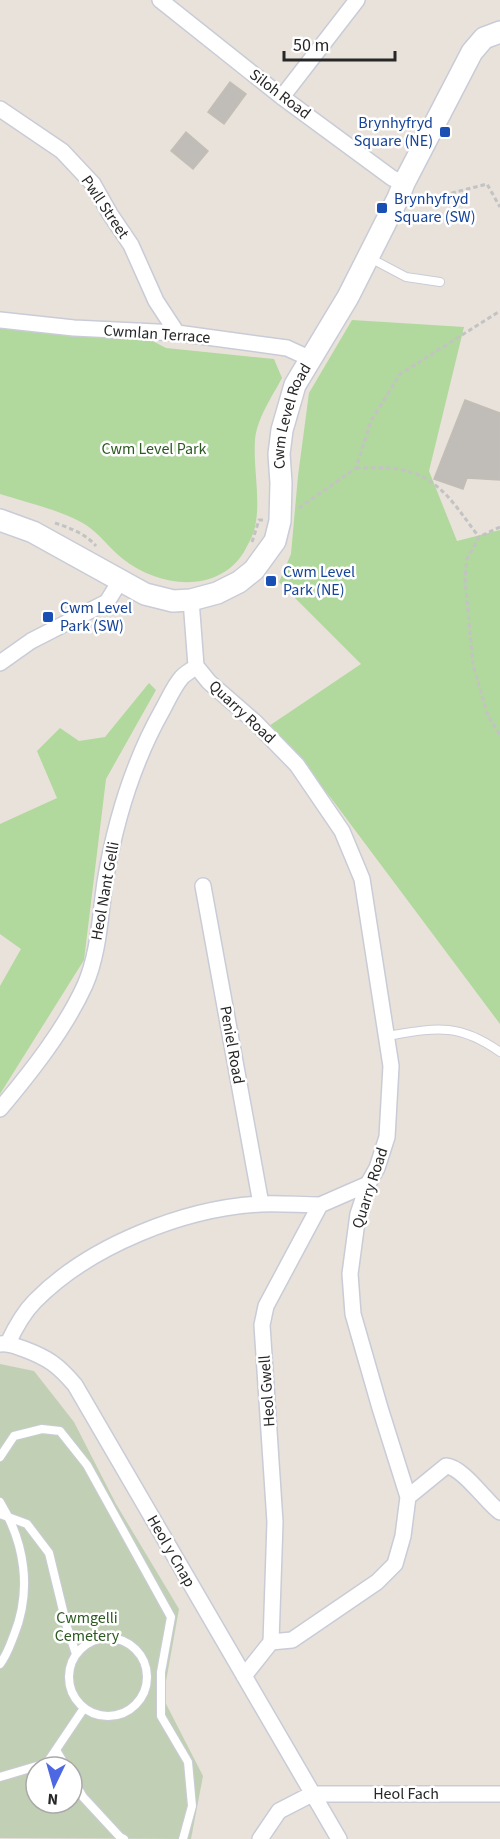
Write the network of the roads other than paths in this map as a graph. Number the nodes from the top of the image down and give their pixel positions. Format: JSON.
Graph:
{"nodes":[{"id":1,"x":160,"y":0,"type":"edge"},
{"id":2,"x":357,"y":0,"type":"edge"},
{"id":3,"x":500,"y":32,"type":"edge"},
{"id":4,"x":282,"y":97,"type":"junction"},
{"id":5,"x":0,"y":109,"type":"edge"},
{"id":6,"x":401,"y":190,"type":"junction"},
{"id":7,"x":368,"y":257,"type":"junction"},
{"id":8,"x":440,"y":282,"type":"dead end"},
{"id":9,"x":0,"y":320,"type":"edge"},
{"id":10,"x":177,"y":333,"type":"junction"},
{"id":11,"x":311,"y":359,"type":"junction"},
{"id":12,"x":0,"y":520,"type":"edge"},
{"id":13,"x":120,"y":581,"type":"junction"},
{"id":14,"x":191,"y":600,"type":"junction"},
{"id":15,"x":0,"y":663,"type":"edge"},
{"id":16,"x":196,"y":666,"type":"junction"},
{"id":17,"x":203,"y":886,"type":"dead end"},
{"id":18,"x":387,"y":1036,"type":"junction"},
{"id":19,"x":500,"y":1052,"type":"edge"},
{"id":20,"x":0,"y":1109,"type":"edge"},
{"id":21,"x":368,"y":1184,"type":"junction"},
{"id":22,"x":261,"y":1204,"type":"junction"},
{"id":23,"x":320,"y":1205,"type":"junction"},
{"id":24,"x":4,"y":1344,"type":"edge"},
{"id":25,"x":0,"y":1457,"type":"edge"},
{"id":26,"x":408,"y":1497,"type":"junction"},
{"id":27,"x":0,"y":1502,"type":"edge"},
{"id":28,"x":500,"y":1512,"type":"edge"},
{"id":29,"x":0,"y":1514,"type":"edge"},
{"id":30,"x":9,"y":1517,"type":"junction"},
{"id":31,"x":271,"y":1642,"type":"junction"},
{"id":32,"x":76,"y":1654,"type":"junction"},
{"id":33,"x":0,"y":1664,"type":"edge"},
{"id":34,"x":244,"y":1676,"type":"junction"},
{"id":35,"x":84,"y":1708,"type":"junction"},
{"id":36,"x":56,"y":1750,"type":"junction"},
{"id":37,"x":59,"y":1755,"type":"edge"},
{"id":38,"x":0,"y":1777,"type":"edge"},
{"id":39,"x":312,"y":1794,"type":"junction"},
{"id":40,"x":500,"y":1794,"type":"edge"},
{"id":41,"x":84,"y":1798,"type":"edge"},
{"id":42,"x":259,"y":1838,"type":"edge"},
{"id":43,"x":124,"y":1839,"type":"edge"},
{"id":44,"x":183,"y":1839,"type":"edge"},
{"id":45,"x":339,"y":1839,"type":"edge"}],
"edges":[{"from":1,"to":4,"type":"street","name":"Siloh Road"},
{"from":2,"to":4,"type":"street"},
{"from":3,"to":6,"type":"street","name":"Cwm Level Road"},
{"from":4,"to":6,"type":"street","name":"Siloh Road"},
{"from":5,"to":10,"type":"street","name":"Pwll Street"},
{"from":6,"to":7,"type":"street","name":"Cwm Level Road"},
{"from":7,"to":8,"type":"lane"},
{"from":7,"to":11,"type":"street","name":"Cwm Level Road"},
{"from":9,"to":10,"type":"street","name":"Cwmlan Terrace"},
{"from":10,"to":11,"type":"street","name":"Cwmlan Terrace"},
{"from":11,"to":14,"type":"street","name":"Cwm Level Road"},
{"from":12,"to":13,"type":"street","name":"Cwm Level Road"},
{"from":13,"to":14,"type":"street","name":"Cwm Level Road"},
{"from":13,"to":15,"type":"street"},
{"from":14,"to":16,"type":"street","name":"Quarry Road"},
{"from":16,"to":18,"type":"street","name":"Quarry Road"},
{"from":16,"to":20,"type":"street","name":"Heol Nant Gelli"},
{"from":17,"to":22,"type":"street","name":"Peniel Road"},
{"from":18,"to":19,"type":"lane"},
{"from":18,"to":21,"type":"street","name":"Quarry Road"},
{"from":21,"to":23,"type":"street"},
{"from":21,"to":26,"type":"street","name":"Quarry Road"},
{"from":22,"to":23,"type":"street"},
{"from":22,"to":24,"type":"street"},
{"from":23,"to":31,"type":"street","name":"Heol Gwell"},
{"from":24,"to":34,"type":"street","name":"Heol y Cnap"},
{"from":25,"to":44,"type":"lane"},
{"from":26,"to":28,"type":"street"},
{"from":26,"to":31,"type":"street","name":"Quarry Road"},
{"from":27,"to":30,"type":"lane"},
{"from":29,"to":30,"type":"lane"},
{"from":30,"to":32,"type":"lane"},
{"from":30,"to":33,"type":"lane"},
{"from":31,"to":34,"type":"street"},
{"from":32,"to":35,"type":"lane"},
{"from":32,"to":35,"type":"lane"},
{"from":34,"to":39,"type":"street","name":"Heol y Cnap"},
{"from":35,"to":36,"type":"lane"},
{"from":36,"to":37,"type":"lane"},
{"from":36,"to":38,"type":"lane"},
{"from":39,"to":40,"type":"street","name":"Heol Fach"},
{"from":39,"to":42,"type":"street"},
{"from":39,"to":45,"type":"street","name":"Heol y Cnap"},
{"from":41,"to":43,"type":"lane"}]}
